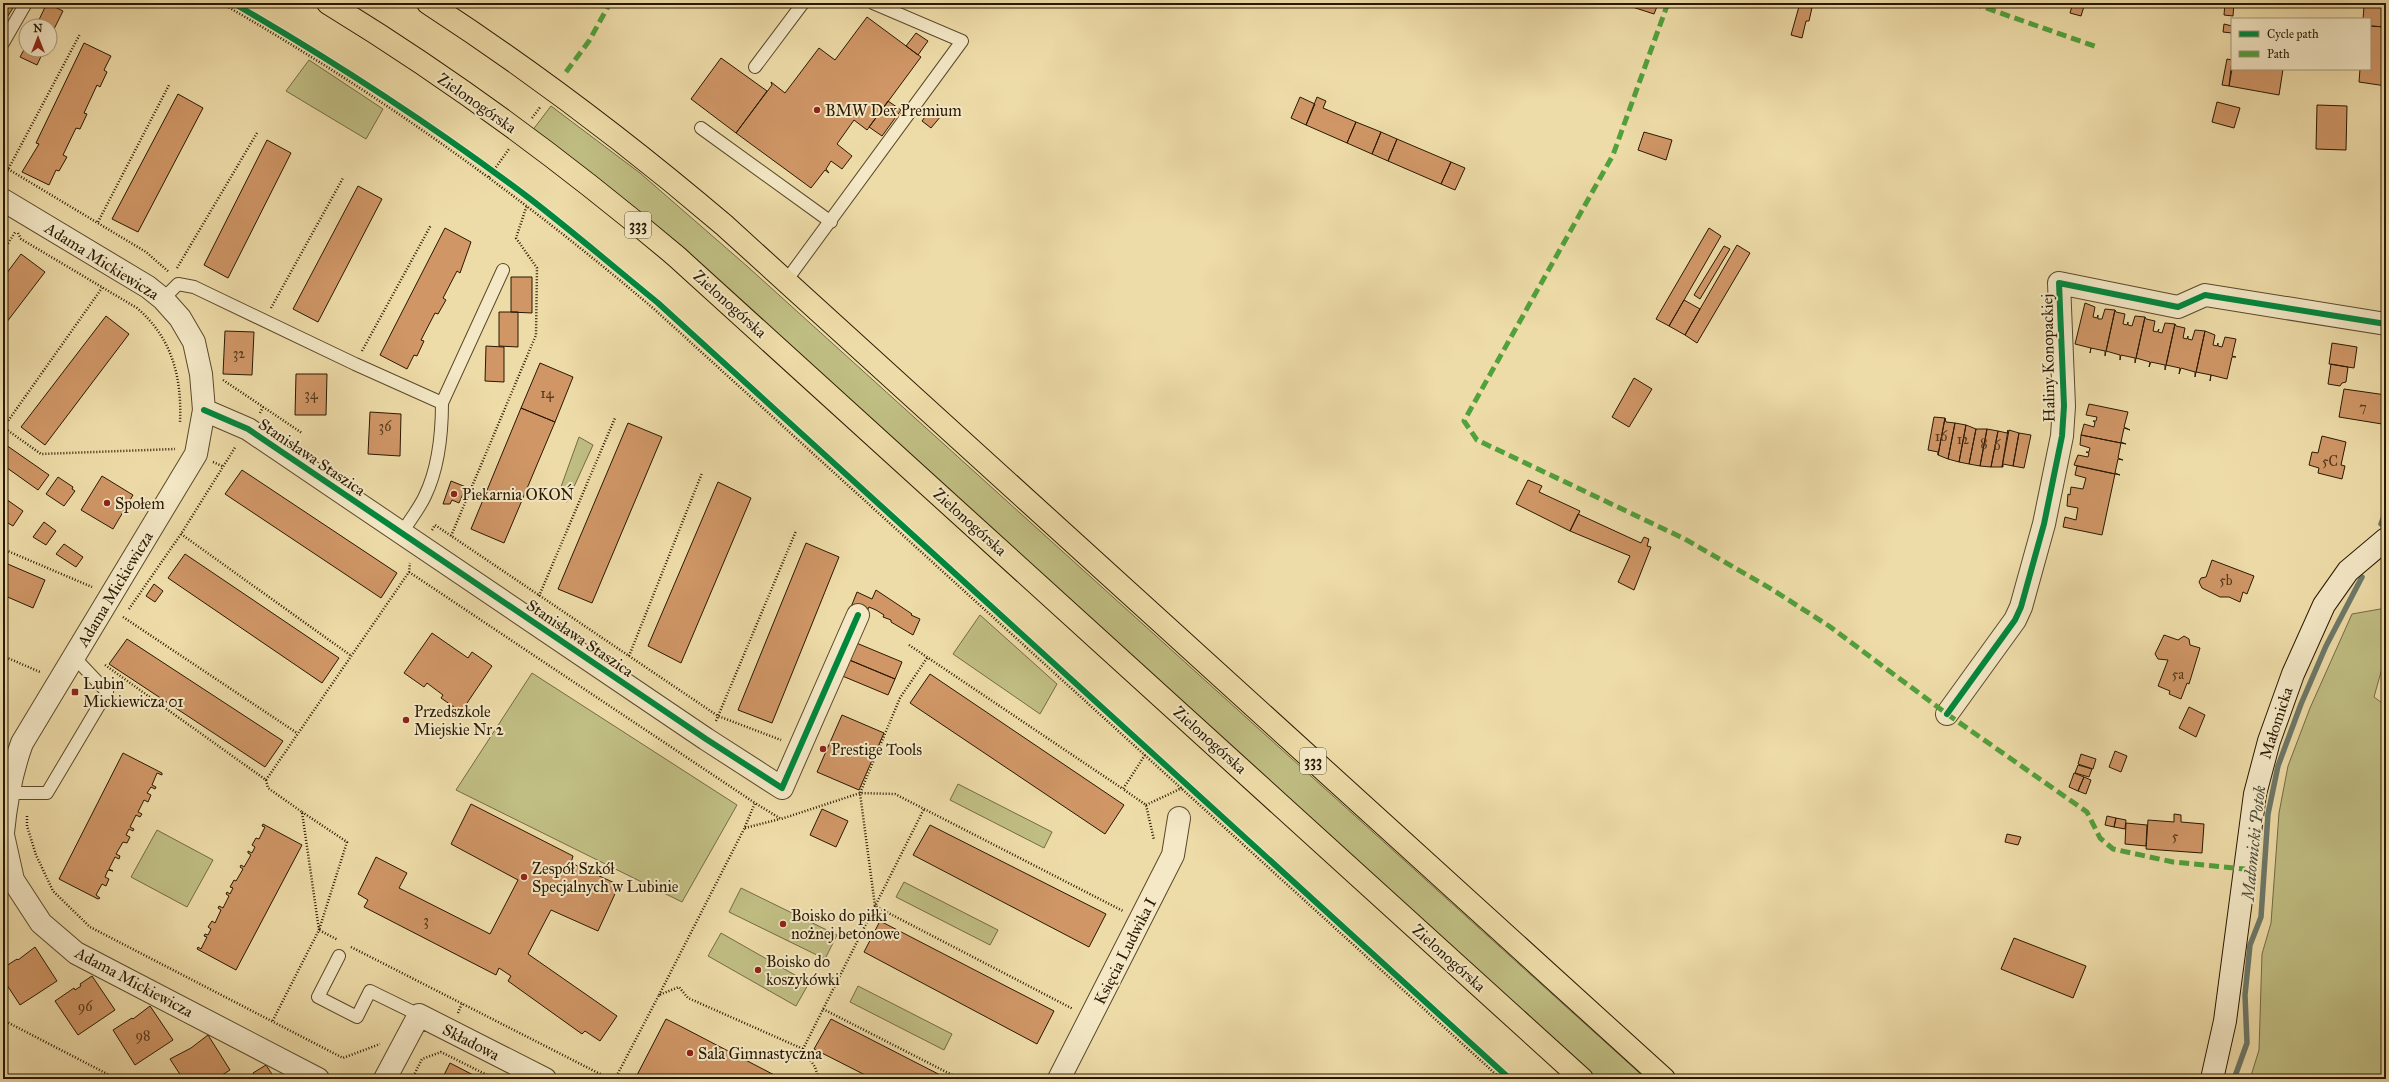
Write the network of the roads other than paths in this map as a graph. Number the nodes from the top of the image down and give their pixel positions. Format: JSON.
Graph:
{"nodes":[{"id":1,"x":26,"y":3,"type":"edge"},
{"id":2,"x":328,"y":3,"type":"edge"},
{"id":3,"x":428,"y":3,"type":"edge"},
{"id":4,"x":803,"y":3,"type":"edge"},
{"id":5,"x":873,"y":3,"type":"edge"},
{"id":6,"x":3,"y":43,"type":"edge"},
{"id":7,"x":755,"y":67,"type":"dead end"},
{"id":8,"x":701,"y":128,"type":"dead end"},
{"id":9,"x":3,"y":200,"type":"edge"},
{"id":10,"x":831,"y":222,"type":"junction"},
{"id":11,"x":503,"y":270,"type":"dead end"},
{"id":12,"x":786,"y":281,"type":"junction"},
{"id":13,"x":163,"y":299,"type":"junction"},
{"id":14,"x":2386,"y":324,"type":"edge"},
{"id":15,"x":442,"y":403,"type":"junction"},
{"id":16,"x":204,"y":410,"type":"junction"},
{"id":17,"x":402,"y":533,"type":"junction"},
{"id":18,"x":2386,"y":539,"type":"edge"},
{"id":19,"x":858,"y":615,"type":"dead end"},
{"id":20,"x":74,"y":657,"type":"junction"},
{"id":21,"x":1947,"y":714,"type":"dead end"},
{"id":22,"x":7,"y":793,"type":"junction"},
{"id":23,"x":1179,"y":818,"type":"dead end"},
{"id":24,"x":3,"y":834,"type":"edge"},
{"id":25,"x":339,"y":956,"type":"dead end"},
{"id":26,"x":419,"y":1016,"type":"junction"},
{"id":27,"x":318,"y":1079,"type":"edge"},
{"id":28,"x":385,"y":1079,"type":"edge"},
{"id":29,"x":544,"y":1079,"type":"edge"},
{"id":30,"x":1059,"y":1079,"type":"edge"},
{"id":31,"x":1582,"y":1079,"type":"edge"},
{"id":32,"x":1664,"y":1079,"type":"edge"},
{"id":33,"x":2212,"y":1079,"type":"edge"}],
"edges":[{"from":1,"to":6,"type":"lane"},
{"from":2,"to":31,"type":"main road","name":"Zielonogórska","number":"333"},
{"from":3,"to":12,"type":"main road","number":"333"},
{"from":4,"to":7,"type":"lane"},
{"from":5,"to":10,"type":"lane"},
{"from":8,"to":10,"type":"lane"},
{"from":9,"to":13,"type":"street","name":"Adama Mickiewicza"},
{"from":10,"to":12,"type":"lane"},
{"from":11,"to":15,"type":"lane"},
{"from":12,"to":32,"type":"main road","number":"333"},
{"from":13,"to":15,"type":"lane"},
{"from":13,"to":16,"type":"street","name":"Adama Mickiewicza"},
{"from":14,"to":21,"type":"street","name":"Haliny Konopackiej"},
{"from":15,"to":17,"type":"lane"},
{"from":16,"to":17,"type":"street","name":"Stanisława Staszica"},
{"from":16,"to":20,"type":"street","name":"Adama Mickiewicza"},
{"from":17,"to":19,"type":"street","name":"Stanisława Staszica"},
{"from":18,"to":33,"type":"street","name":"Małomicka"},
{"from":20,"to":22,"type":"street","name":"Adama Mickiewicza"},
{"from":20,"to":22,"type":"lane"},
{"from":22,"to":24,"type":"street","name":"Adama Mickiewicza"},
{"from":23,"to":30,"type":"street","name":"Księcia Ludwika I"},
{"from":24,"to":27,"type":"street","name":"Adama Mickiewicza"},
{"from":25,"to":26,"type":"lane"},
{"from":26,"to":28,"type":"street"},
{"from":26,"to":29,"type":"street","name":"Składowa"}]}
